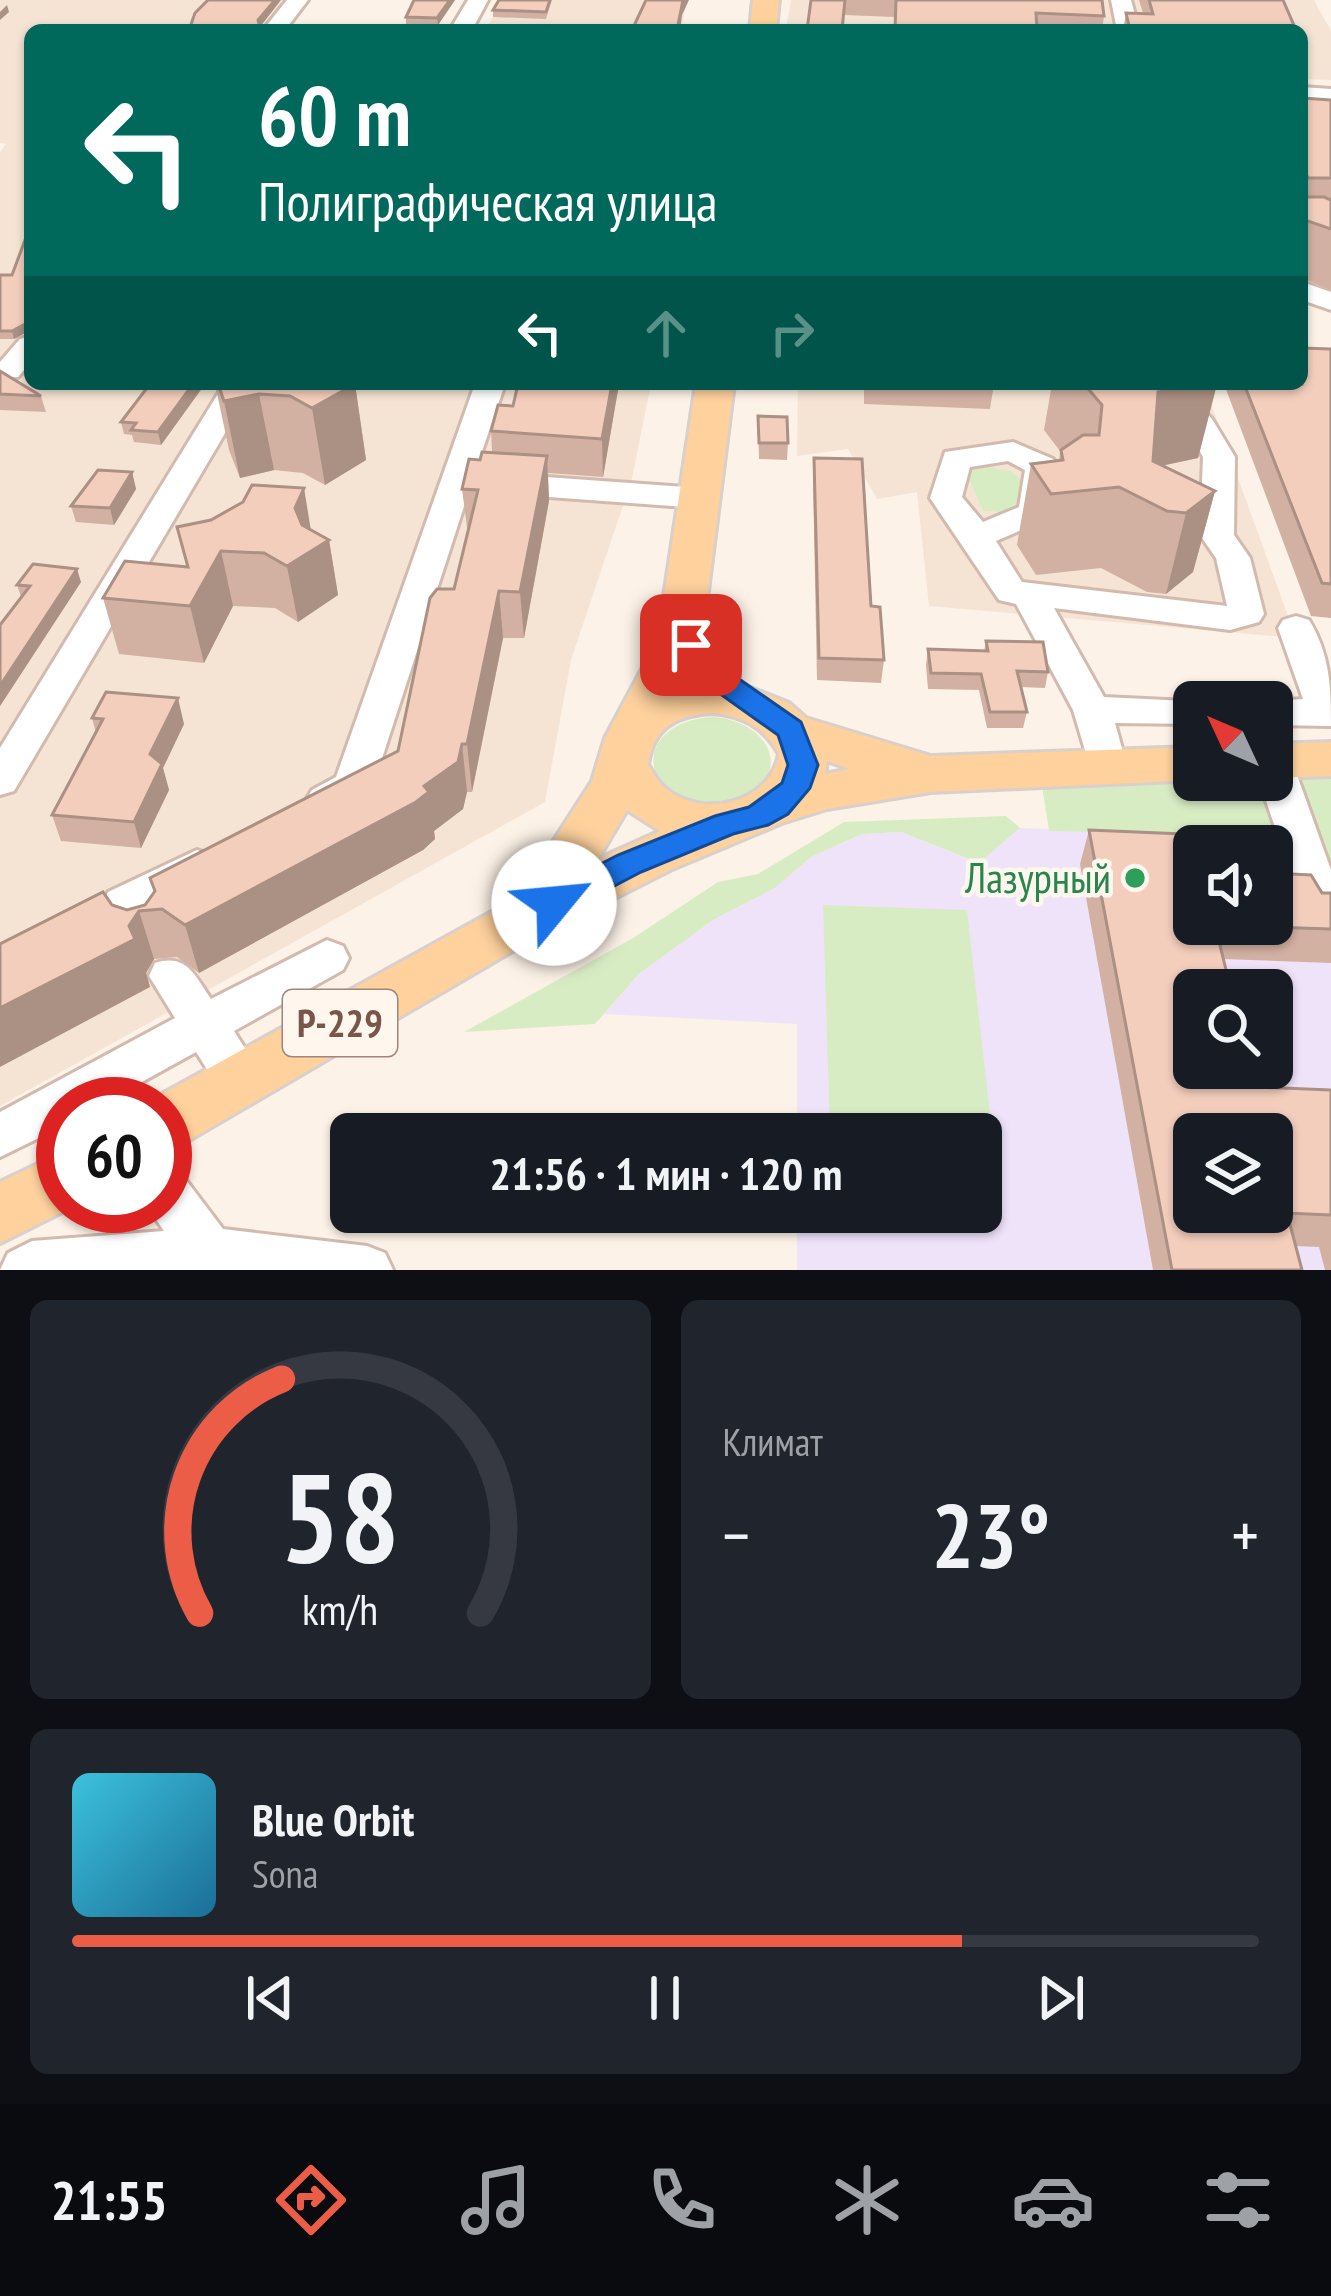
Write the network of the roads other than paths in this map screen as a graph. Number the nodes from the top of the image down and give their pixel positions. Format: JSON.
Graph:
{"nodes":[{"id":1,"x":298,"y":0,"type":"edge"},
{"id":2,"x":279,"y":24,"type":"edge"},
{"id":3,"x":24,"y":352,"type":"edge"},
{"id":4,"x":8,"y":371,"type":"edge"},
{"id":5,"x":235,"y":390,"type":"edge"},
{"id":6,"x":488,"y":390,"type":"edge"},
{"id":7,"x":714,"y":390,"type":"edge"},
{"id":8,"x":1172,"y":394,"type":"edge"},
{"id":9,"x":1136,"y":411,"type":"edge"},
{"id":10,"x":456,"y":480,"type":"junction"},
{"id":11,"x":699,"y":498,"type":"junction"},
{"id":12,"x":977,"y":537,"type":"dead end"},
{"id":13,"x":1028,"y":595,"type":"junction"},
{"id":14,"x":682,"y":623,"type":"junction"},
{"id":15,"x":1296,"y":628,"type":"dead end"},
{"id":16,"x":1322,"y":672,"type":"edge"},
{"id":17,"x":747,"y":702,"type":"junction"},
{"id":18,"x":1092,"y":710,"type":"junction"},
{"id":19,"x":1173,"y":711,"type":"edge"},
{"id":20,"x":1293,"y":718,"type":"edge"},
{"id":21,"x":1328,"y":728,"type":"edge"},
{"id":22,"x":791,"y":730,"type":"junction"},
{"id":23,"x":628,"y":748,"type":"junction"},
{"id":24,"x":1293,"y":749,"type":"edge"},
{"id":25,"x":1173,"y":765,"type":"edge"},
{"id":26,"x":1107,"y":767,"type":"junction"},
{"id":27,"x":944,"y":773,"type":"junction"},
{"id":28,"x":0,"y":781,"type":"edge"},
{"id":29,"x":1286,"y":801,"type":"edge"},
{"id":30,"x":777,"y":806,"type":"junction"},
{"id":31,"x":290,"y":818,"type":"edge"},
{"id":32,"x":726,"y":824,"type":"junction"},
{"id":33,"x":227,"y":850,"type":"edge"},
{"id":34,"x":1324,"y":910,"type":"edge"},
{"id":35,"x":516,"y":923,"type":"junction"},
{"id":36,"x":144,"y":937,"type":"edge"},
{"id":37,"x":327,"y":958,"type":"dead end"},
{"id":38,"x":171,"y":976,"type":"dead end"},
{"id":39,"x":206,"y":1027,"type":"junction"},
{"id":40,"x":241,"y":1080,"type":"junction"},
{"id":41,"x":192,"y":1108,"type":"edge"},
{"id":42,"x":0,"y":1136,"type":"edge"},
{"id":43,"x":36,"y":1195,"type":"edge"},
{"id":44,"x":0,"y":1214,"type":"edge"},
{"id":45,"x":190,"y":1233,"type":"edge"},
{"id":46,"x":206,"y":1260,"type":"edge"},
{"id":47,"x":26,"y":1270,"type":"edge"},
{"id":48,"x":367,"y":1270,"type":"edge"}],
"edges":[{"from":1,"to":2,"type":"street"},
{"from":3,"to":4,"type":"street"},
{"from":5,"to":28,"type":"street"},
{"from":6,"to":10,"type":"street"},
{"from":7,"to":11,"type":"main road","number":"Р-229"},
{"from":8,"to":9,"type":"street"},
{"from":8,"to":13,"type":"street"},
{"from":10,"to":11,"type":"street"},
{"from":10,"to":31,"type":"street"},
{"from":11,"to":14,"type":"main road","number":"Р-229"},
{"from":12,"to":13,"type":"street"},
{"from":13,"to":18,"type":"street"},
{"from":14,"to":17,"type":"main road"},
{"from":14,"to":23,"type":"main road","number":"Р-229"},
{"from":15,"to":16,"type":"street"},
{"from":16,"to":21,"type":"street"},
{"from":17,"to":22,"type":"main road"},
{"from":17,"to":23,"type":"main road"},
{"from":18,"to":19,"type":"street"},
{"from":18,"to":26,"type":"street"},
{"from":20,"to":21,"type":"street"},
{"from":21,"to":24,"type":"main road"},
{"from":22,"to":27,"type":"main road"},
{"from":22,"to":30,"type":"main road"},
{"from":23,"to":32,"type":"main road","number":"Р-229"},
{"from":23,"to":35,"type":"main road","number":"Р-229"},
{"from":25,"to":26,"type":"main road"},
{"from":26,"to":27,"type":"main road"},
{"from":27,"to":30,"type":"main road"},
{"from":29,"to":34,"type":"street"},
{"from":30,"to":32,"type":"main road","number":"Р-229"},
{"from":32,"to":35,"type":"main road","number":"Р-229"},
{"from":33,"to":36,"type":"street"},
{"from":35,"to":40,"type":"main road","number":"Р-229"},
{"from":37,"to":39,"type":"street"},
{"from":38,"to":39,"type":"street"},
{"from":39,"to":40,"type":"street"},
{"from":39,"to":42,"type":"street"},
{"from":40,"to":41,"type":"main road","number":"Р-229"},
{"from":43,"to":44,"type":"main road"},
{"from":45,"to":46,"type":"street"},
{"from":46,"to":47,"type":"street"},
{"from":46,"to":48,"type":"street"}]}
